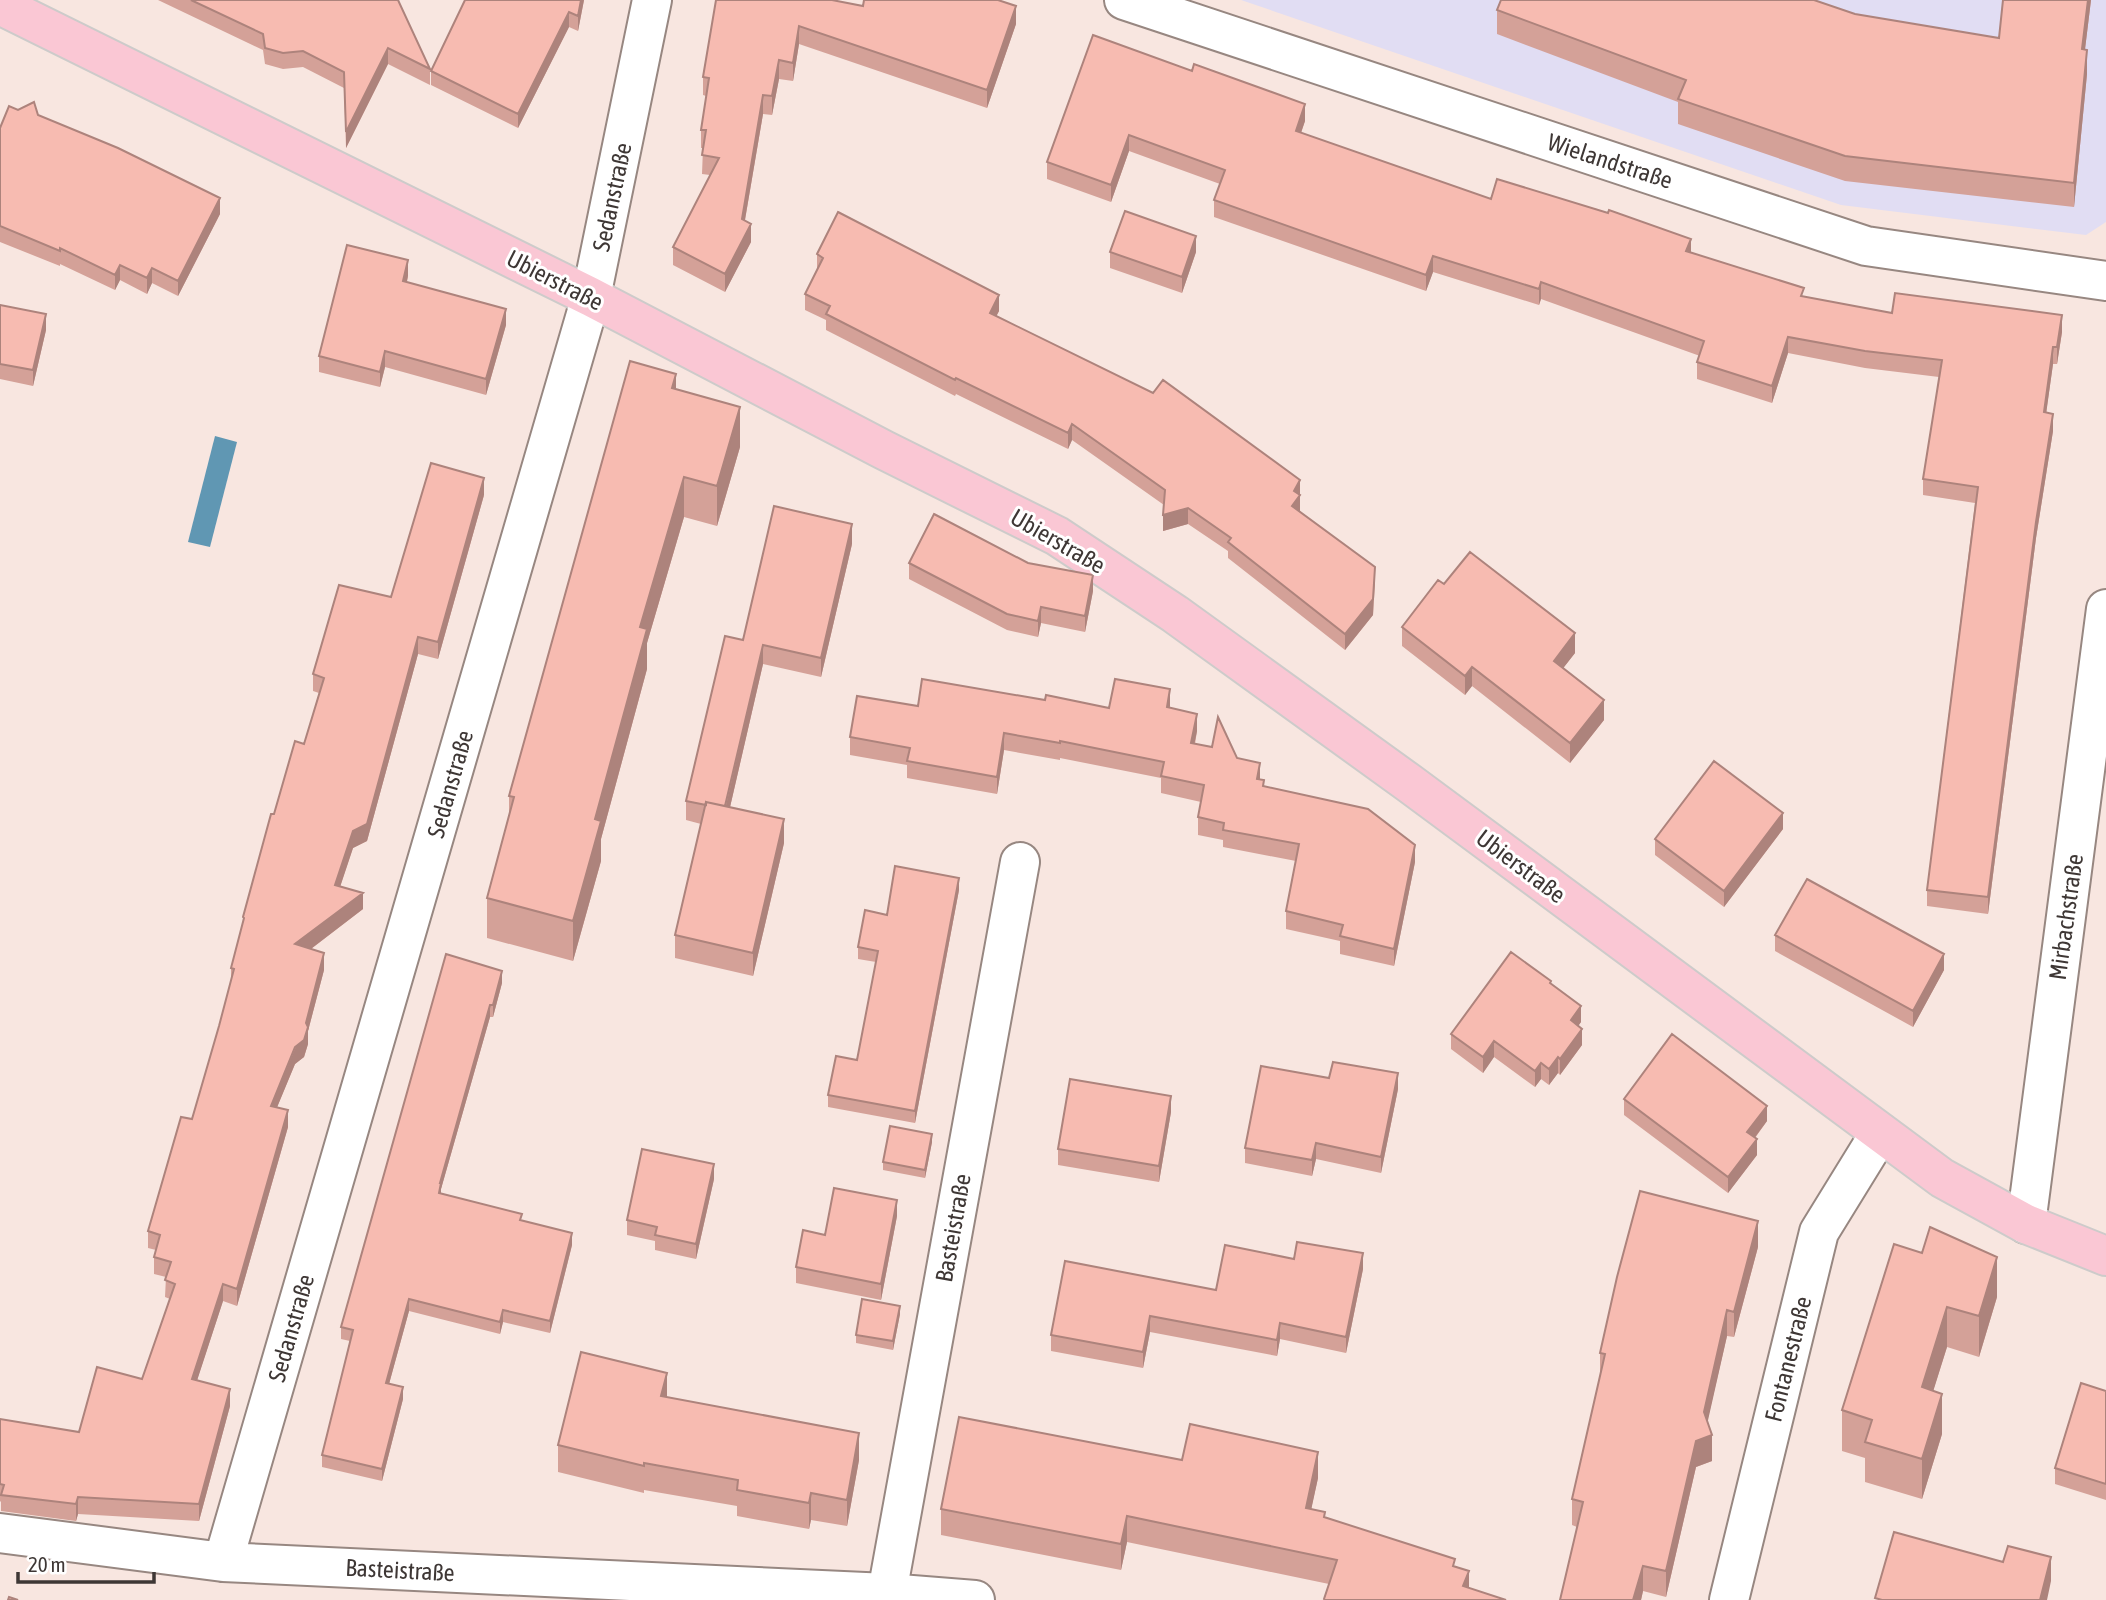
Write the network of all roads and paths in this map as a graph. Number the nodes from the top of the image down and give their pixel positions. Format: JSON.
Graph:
{"nodes":[{"id":1,"x":652,"y":0,"type":"edge"},
{"id":2,"x":1124,"y":0,"type":"edge"},
{"id":3,"x":0,"y":5,"type":"edge"},
{"id":4,"x":2106,"y":281,"type":"edge"},
{"id":5,"x":591,"y":298,"type":"junction"},
{"id":6,"x":2106,"y":609,"type":"edge"},
{"id":7,"x":2101,"y":694,"type":"edge"},
{"id":8,"x":1020,"y":862,"type":"dead end"},
{"id":9,"x":1880,"y":1133,"type":"junction"},
{"id":10,"x":2025,"y":1224,"type":"junction"},
{"id":11,"x":2106,"y":1256,"type":"edge"},
{"id":12,"x":0,"y":1533,"type":"edge"},
{"id":13,"x":223,"y":1562,"type":"junction"},
{"id":14,"x":887,"y":1593,"type":"junction"},
{"id":15,"x":800,"y":1595,"type":"edge"},
{"id":16,"x":975,"y":1600,"type":"edge"},
{"id":17,"x":1729,"y":1600,"type":"edge"}],
"edges":[{"from":1,"to":5,"type":"street","name":"Sedanstraße"},
{"from":2,"to":4,"type":"street","name":"Wielandstraße"},
{"from":3,"to":5,"type":"main road","name":"Ubierstraße"},
{"from":5,"to":9,"type":"main road","name":"Ubierstraße"},
{"from":5,"to":13,"type":"street","name":"Sedanstraße"},
{"from":6,"to":7,"type":"street","name":"Mirbachstraße"},
{"from":7,"to":10,"type":"street","name":"Mirbachstraße"},
{"from":8,"to":14,"type":"street","name":"Basteistraße"},
{"from":9,"to":10,"type":"main road","name":"Ubierstraße"},
{"from":9,"to":17,"type":"street","name":"Fontanestraße"},
{"from":10,"to":11,"type":"main road","name":"Ubierstraße"},
{"from":12,"to":13,"type":"street","name":"Basteistraße"},
{"from":13,"to":15,"type":"street","name":"Basteistraße"},
{"from":14,"to":15,"type":"street","name":"Basteistraße"},
{"from":14,"to":16,"type":"street","name":"Basteistraße"}]}
